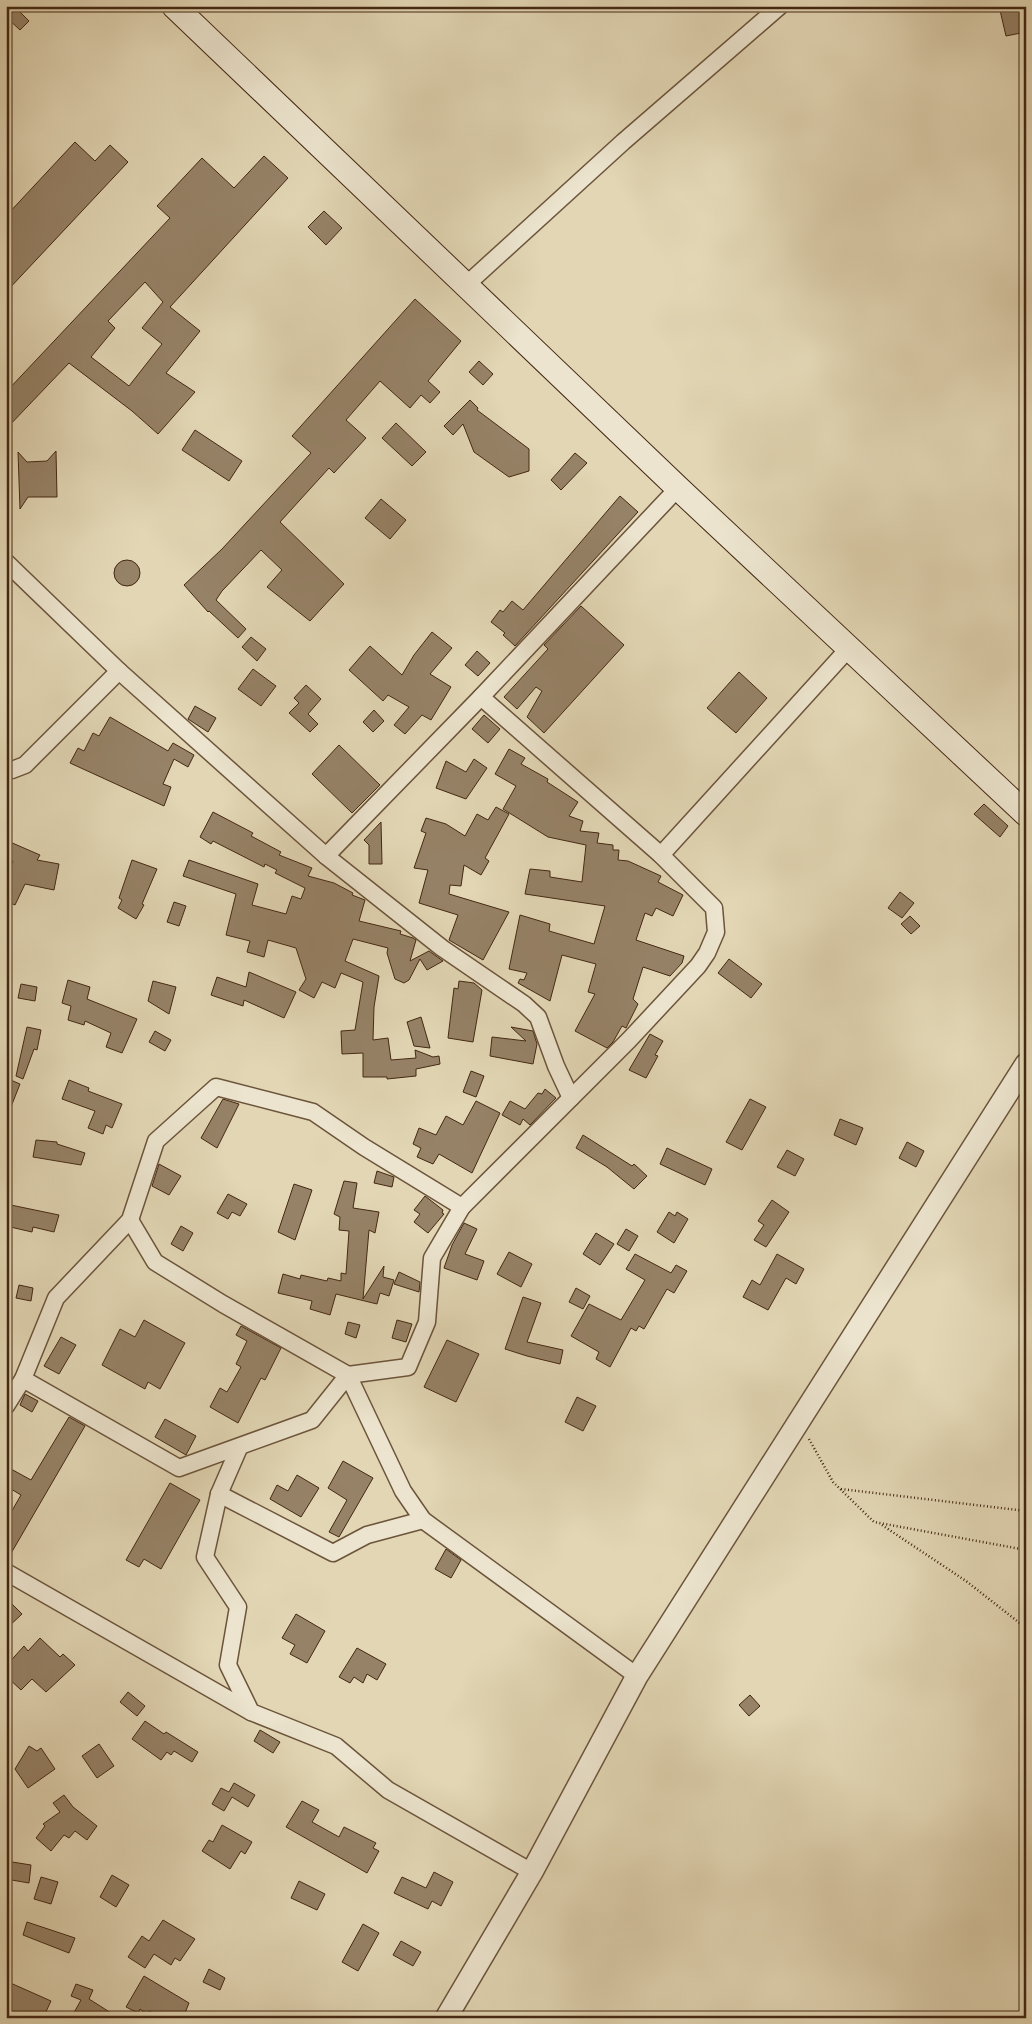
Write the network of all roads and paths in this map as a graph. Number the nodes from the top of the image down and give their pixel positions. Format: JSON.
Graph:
{"nodes":[{"id":1,"x":174,"y":6,"type":"edge"},
{"id":2,"x":780,"y":6,"type":"edge"},
{"id":3,"x":465,"y":286,"type":"junction"},
{"id":4,"x":678,"y":488,"type":"junction"},
{"id":5,"x":6,"y":562,"type":"edge"},
{"id":6,"x":849,"y":648,"type":"junction"},
{"id":7,"x":118,"y":671,"type":"junction"},
{"id":8,"x":481,"y":697,"type":"junction"},
{"id":9,"x":6,"y":768,"type":"edge"},
{"id":10,"x":1026,"y":814,"type":"edge"},
{"id":11,"x":661,"y":854,"type":"junction"},
{"id":12,"x":326,"y":856,"type":"junction"},
{"id":13,"x":1026,"y":1064,"type":"edge"},
{"id":14,"x":570,"y":1098,"type":"junction"},
{"id":15,"x":462,"y":1207,"type":"junction"},
{"id":16,"x":130,"y":1220,"type":"junction"},
{"id":17,"x":348,"y":1375,"type":"junction"},
{"id":18,"x":23,"y":1379,"type":"junction"},
{"id":19,"x":6,"y":1406,"type":"edge"},
{"id":20,"x":799,"y":1421,"type":"junction"},
{"id":21,"x":239,"y":1448,"type":"junction"},
{"id":22,"x":840,"y":1488,"type":"junction"},
{"id":23,"x":219,"y":1494,"type":"junction"},
{"id":24,"x":1026,"y":1511,"type":"edge"},
{"id":25,"x":423,"y":1520,"type":"junction"},
{"id":26,"x":881,"y":1524,"type":"junction"},
{"id":27,"x":1026,"y":1550,"type":"edge"},
{"id":28,"x":6,"y":1572,"type":"edge"},
{"id":29,"x":1026,"y":1628,"type":"edge"},
{"id":30,"x":637,"y":1676,"type":"junction"},
{"id":31,"x":251,"y":1712,"type":"junction"},
{"id":32,"x":532,"y":1872,"type":"junction"},
{"id":33,"x":446,"y":2018,"type":"edge"}],
"edges":[{"from":1,"to":3,"type":"main road"},
{"from":2,"to":3,"type":"street"},
{"from":3,"to":4,"type":"main road"},
{"from":4,"to":6,"type":"main road"},
{"from":4,"to":8,"type":"street"},
{"from":5,"to":7,"type":"street"},
{"from":6,"to":10,"type":"main road"},
{"from":6,"to":11,"type":"street"},
{"from":7,"to":9,"type":"street"},
{"from":7,"to":12,"type":"street"},
{"from":8,"to":11,"type":"street"},
{"from":8,"to":12,"type":"street"},
{"from":11,"to":14,"type":"street"},
{"from":12,"to":14,"type":"street"},
{"from":13,"to":20,"type":"street"},
{"from":14,"to":15,"type":"street"},
{"from":15,"to":16,"type":"street"},
{"from":15,"to":17,"type":"street"},
{"from":16,"to":17,"type":"street"},
{"from":16,"to":18,"type":"street"},
{"from":17,"to":21,"type":"street"},
{"from":17,"to":25,"type":"street"},
{"from":18,"to":19,"type":"street"},
{"from":18,"to":21,"type":"street"},
{"from":20,"to":22,"type":"path"},
{"from":20,"to":30,"type":"street"},
{"from":21,"to":23,"type":"street"},
{"from":22,"to":24,"type":"path"},
{"from":22,"to":26,"type":"path"},
{"from":23,"to":25,"type":"street"},
{"from":23,"to":31,"type":"street"},
{"from":25,"to":30,"type":"street"},
{"from":26,"to":27,"type":"path"},
{"from":26,"to":29,"type":"path"},
{"from":28,"to":31,"type":"street"},
{"from":30,"to":32,"type":"street"},
{"from":31,"to":32,"type":"street"},
{"from":32,"to":33,"type":"street"}]}
